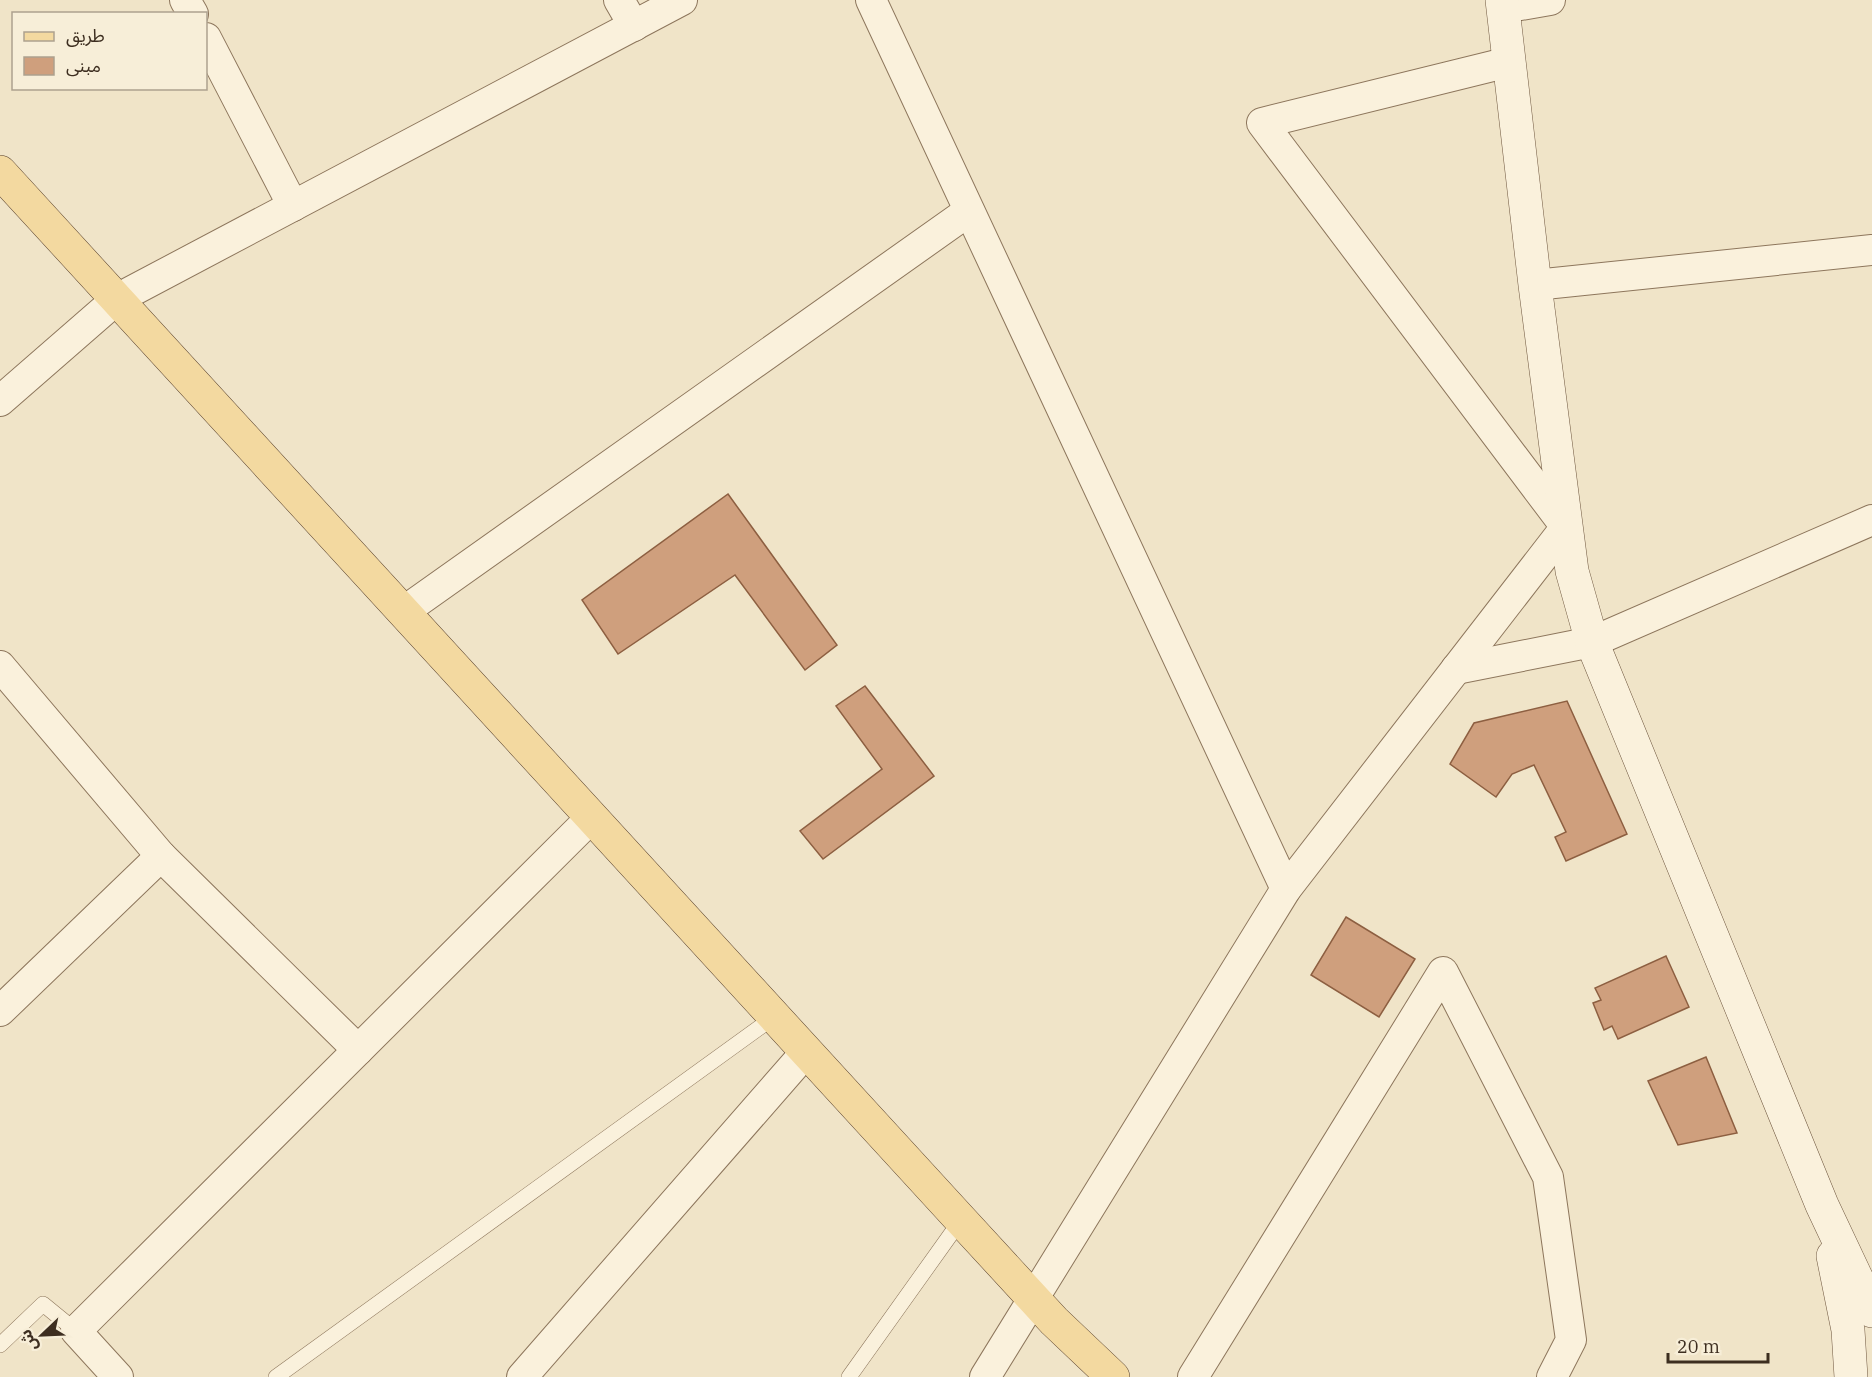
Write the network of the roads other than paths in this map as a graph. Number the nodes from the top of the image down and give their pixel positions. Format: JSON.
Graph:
{"nodes":[{"id":1,"x":619,"y":0,"type":"edge"},
{"id":2,"x":682,"y":0,"type":"edge"},
{"id":3,"x":871,"y":0,"type":"edge"},
{"id":4,"x":1550,"y":0,"type":"edge"},
{"id":5,"x":1503,"y":4,"type":"edge"},
{"id":6,"x":634,"y":26,"type":"junction"},
{"id":7,"x":207,"y":40,"type":"edge"},
{"id":8,"x":1509,"y":62,"type":"junction"},
{"id":9,"x":0,"y":172,"type":"edge"},
{"id":10,"x":293,"y":206,"type":"junction"},
{"id":11,"x":969,"y":211,"type":"junction"},
{"id":12,"x":1872,"y":250,"type":"edge"},
{"id":13,"x":1535,"y":285,"type":"junction"},
{"id":14,"x":117,"y":299,"type":"junction"},
{"id":15,"x":0,"y":401,"type":"edge"},
{"id":16,"x":1872,"y":519,"type":"edge"},
{"id":17,"x":1566,"y":527,"type":"junction"},
{"id":18,"x":403,"y":612,"type":"junction"},
{"id":19,"x":1592,"y":642,"type":"junction"},
{"id":20,"x":0,"y":666,"type":"edge"},
{"id":21,"x":1456,"y":669,"type":"junction"},
{"id":22,"x":592,"y":817,"type":"junction"},
{"id":23,"x":161,"y":856,"type":"junction"},
{"id":24,"x":1286,"y":889,"type":"junction"},
{"id":25,"x":0,"y":1011,"type":"edge"},
{"id":26,"x":774,"y":1017,"type":"junction"},
{"id":27,"x":358,"y":1050,"type":"junction"},
{"id":28,"x":806,"y":1052,"type":"junction"},
{"id":29,"x":1822,"y":1204,"type":"junction"},
{"id":30,"x":961,"y":1220,"type":"junction"},
{"id":31,"x":1034,"y":1298,"type":"junction"},
{"id":32,"x":1872,"y":1311,"type":"edge"},
{"id":33,"x":76,"y":1331,"type":"junction"},
{"id":34,"x":0,"y":1345,"type":"edge"},
{"id":35,"x":118,"y":1377,"type":"edge"},
{"id":36,"x":276,"y":1377,"type":"edge"},
{"id":37,"x":522,"y":1377,"type":"edge"},
{"id":38,"x":849,"y":1377,"type":"edge"},
{"id":39,"x":985,"y":1377,"type":"edge"},
{"id":40,"x":1113,"y":1377,"type":"edge"},
{"id":41,"x":1193,"y":1377,"type":"edge"},
{"id":42,"x":1552,"y":1377,"type":"edge"},
{"id":43,"x":1851,"y":1377,"type":"edge"}],
"edges":[{"from":1,"to":6,"type":"street"},
{"from":2,"to":6,"type":"street"},
{"from":3,"to":11,"type":"street"},
{"from":4,"to":5,"type":"street"},
{"from":5,"to":8,"type":"main road"},
{"from":6,"to":10,"type":"street"},
{"from":7,"to":10,"type":"street"},
{"from":8,"to":13,"type":"main road"},
{"from":8,"to":17,"type":"street"},
{"from":9,"to":14,"type":"main road"},
{"from":10,"to":14,"type":"street"},
{"from":11,"to":18,"type":"street"},
{"from":11,"to":24,"type":"street"},
{"from":12,"to":13,"type":"street"},
{"from":13,"to":17,"type":"main road"},
{"from":14,"to":15,"type":"street"},
{"from":14,"to":18,"type":"main road"},
{"from":16,"to":19,"type":"street"},
{"from":17,"to":19,"type":"main road"},
{"from":17,"to":21,"type":"street"},
{"from":18,"to":22,"type":"main road"},
{"from":19,"to":21,"type":"street"},
{"from":19,"to":29,"type":"main road"},
{"from":20,"to":23,"type":"street"},
{"from":21,"to":24,"type":"street"},
{"from":22,"to":26,"type":"main road"},
{"from":22,"to":27,"type":"street"},
{"from":23,"to":25,"type":"street"},
{"from":23,"to":27,"type":"street"},
{"from":24,"to":31,"type":"street"},
{"from":26,"to":28,"type":"main road"},
{"from":26,"to":36,"type":"lane"},
{"from":27,"to":33,"type":"street"},
{"from":28,"to":30,"type":"main road"},
{"from":28,"to":37,"type":"street"},
{"from":29,"to":32,"type":"main road"},
{"from":29,"to":43,"type":"main road"},
{"from":30,"to":31,"type":"main road"},
{"from":30,"to":38,"type":"lane"},
{"from":31,"to":39,"type":"street"},
{"from":31,"to":40,"type":"main road"},
{"from":33,"to":34,"type":"lane"},
{"from":33,"to":35,"type":"street"},
{"from":41,"to":42,"type":"street"}]}
